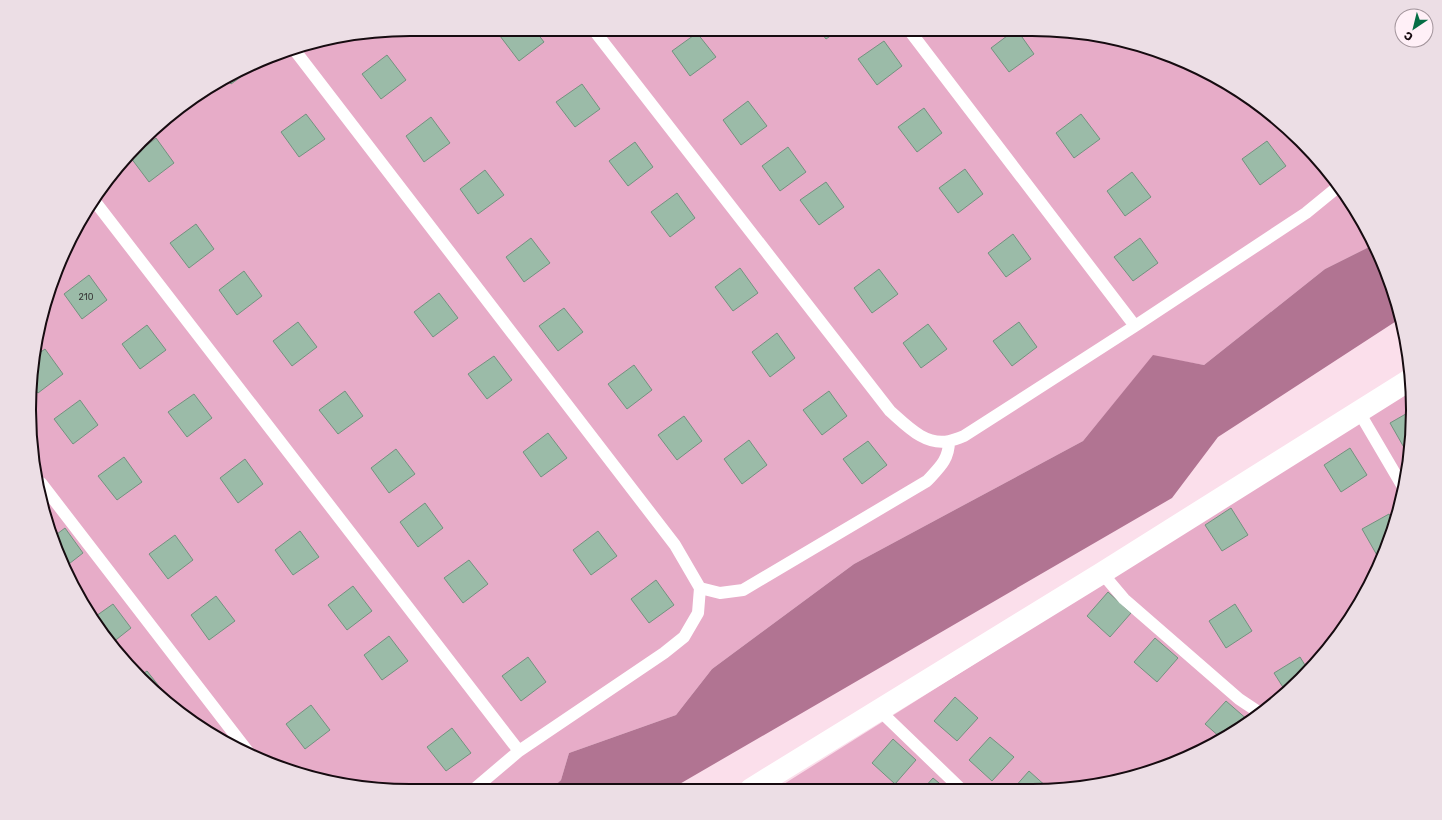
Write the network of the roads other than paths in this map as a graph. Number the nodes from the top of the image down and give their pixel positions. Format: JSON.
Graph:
{"nodes":[{"id":1,"x":598,"y":36,"type":"edge"},
{"id":2,"x":914,"y":36,"type":"edge"},
{"id":3,"x":297,"y":54,"type":"edge"},
{"id":4,"x":1334,"y":190,"type":"edge"},
{"id":5,"x":97,"y":205,"type":"edge"},
{"id":6,"x":1135,"y":326,"type":"junction"},
{"id":7,"x":1405,"y":384,"type":"edge"},
{"id":8,"x":1359,"y":412,"type":"junction"},
{"id":9,"x":948,"y":442,"type":"junction"},
{"id":10,"x":1399,"y":481,"type":"edge"},
{"id":11,"x":44,"y":487,"type":"edge"},
{"id":12,"x":1102,"y":572,"type":"junction"},
{"id":13,"x":700,"y":588,"type":"junction"},
{"id":14,"x":879,"y":710,"type":"junction"},
{"id":15,"x":1256,"y":710,"type":"edge"},
{"id":16,"x":241,"y":743,"type":"edge"},
{"id":17,"x":520,"y":751,"type":"junction"},
{"id":18,"x":480,"y":784,"type":"edge"},
{"id":19,"x":759,"y":784,"type":"edge"},
{"id":20,"x":956,"y":784,"type":"edge"}],
"edges":[{"from":1,"to":9,"type":"lane"},
{"from":2,"to":6,"type":"lane"},
{"from":3,"to":13,"type":"lane"},
{"from":4,"to":6,"type":"lane"},
{"from":5,"to":17,"type":"lane"},
{"from":6,"to":9,"type":"lane"},
{"from":7,"to":8,"type":"street"},
{"from":8,"to":10,"type":"lane"},
{"from":8,"to":12,"type":"street"},
{"from":9,"to":13,"type":"lane"},
{"from":11,"to":16,"type":"lane"},
{"from":12,"to":14,"type":"street"},
{"from":12,"to":15,"type":"lane"},
{"from":13,"to":17,"type":"lane"},
{"from":14,"to":19,"type":"street"},
{"from":14,"to":20,"type":"lane"},
{"from":17,"to":18,"type":"lane"}]}
